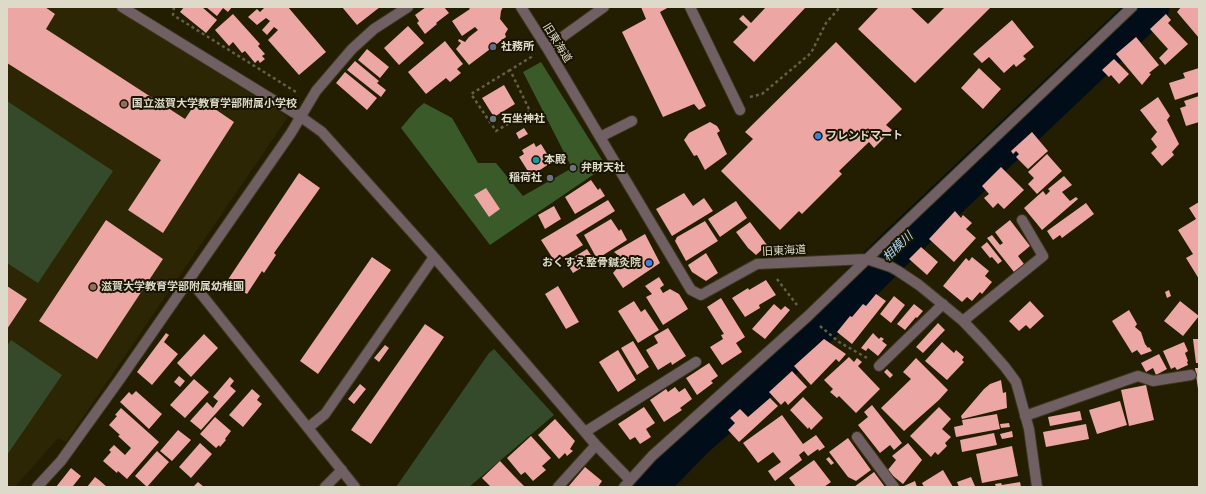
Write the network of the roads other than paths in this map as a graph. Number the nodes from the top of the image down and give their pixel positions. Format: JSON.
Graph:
{"nodes":[{"id":1,"x":122,"y":7,"type":"edge"},
{"id":2,"x":408,"y":7,"type":"edge"},
{"id":3,"x":520,"y":7,"type":"edge"},
{"id":4,"x":604,"y":7,"type":"edge"},
{"id":5,"x":690,"y":7,"type":"edge"},
{"id":6,"x":1132,"y":7,"type":"edge"},
{"id":7,"x":547,"y":48,"type":"junction"},
{"id":8,"x":738,"y":105,"type":"road end"},
{"id":9,"x":301,"y":117,"type":"junction"},
{"id":10,"x":632,"y":121,"type":"dead end"},
{"id":11,"x":600,"y":137,"type":"junction"},
{"id":12,"x":1022,"y":220,"type":"dead end"},
{"id":13,"x":434,"y":257,"type":"junction"},
{"id":14,"x":870,"y":260,"type":"junction"},
{"id":15,"x":190,"y":280,"type":"junction"},
{"id":16,"x":943,"y":304,"type":"junction"},
{"id":17,"x":963,"y":321,"type":"junction"},
{"id":18,"x":696,"y":362,"type":"dead end"},
{"id":19,"x":879,"y":366,"type":"road end"},
{"id":20,"x":1191,"y":375,"type":"dead end"},
{"id":21,"x":1025,"y":416,"type":"junction"},
{"id":22,"x":309,"y":427,"type":"junction"},
{"id":23,"x":585,"y":432,"type":"junction"},
{"id":24,"x":857,"y":437,"type":"dead end"},
{"id":25,"x":596,"y":445,"type":"junction"},
{"id":26,"x":342,"y":470,"type":"junction"},
{"id":27,"x":627,"y":484,"type":"edge"},
{"id":28,"x":37,"y":487,"type":"edge"},
{"id":29,"x":324,"y":487,"type":"edge"},
{"id":30,"x":355,"y":487,"type":"edge"},
{"id":31,"x":558,"y":487,"type":"edge"},
{"id":32,"x":894,"y":487,"type":"edge"},
{"id":33,"x":1037,"y":487,"type":"edge"}],
"edges":[{"from":1,"to":9,"type":"street"},
{"from":2,"to":9,"type":"street"},
{"from":3,"to":7,"type":"street","name":"旧東海道"},
{"from":4,"to":7,"type":"street"},
{"from":5,"to":8,"type":"street"},
{"from":6,"to":14,"type":"street"},
{"from":7,"to":11,"type":"street","name":"旧東海道"},
{"from":9,"to":13,"type":"street"},
{"from":9,"to":15,"type":"street"},
{"from":10,"to":11,"type":"street"},
{"from":11,"to":14,"type":"street","name":"旧東海道"},
{"from":12,"to":17,"type":"street"},
{"from":13,"to":22,"type":"street"},
{"from":13,"to":23,"type":"street"},
{"from":14,"to":16,"type":"street","name":"旧東海道"},
{"from":14,"to":27,"type":"street"},
{"from":15,"to":22,"type":"street"},
{"from":15,"to":28,"type":"street"},
{"from":16,"to":17,"type":"street","name":"旧東海道"},
{"from":16,"to":19,"type":"street"},
{"from":17,"to":21,"type":"street","name":"旧東海道"},
{"from":18,"to":23,"type":"street"},
{"from":20,"to":21,"type":"street"},
{"from":21,"to":33,"type":"street","name":"旧東海道"},
{"from":22,"to":26,"type":"street"},
{"from":23,"to":25,"type":"street"},
{"from":24,"to":32,"type":"street"},
{"from":25,"to":27,"type":"street"},
{"from":25,"to":31,"type":"street"},
{"from":26,"to":29,"type":"street"},
{"from":26,"to":30,"type":"street"}]}
